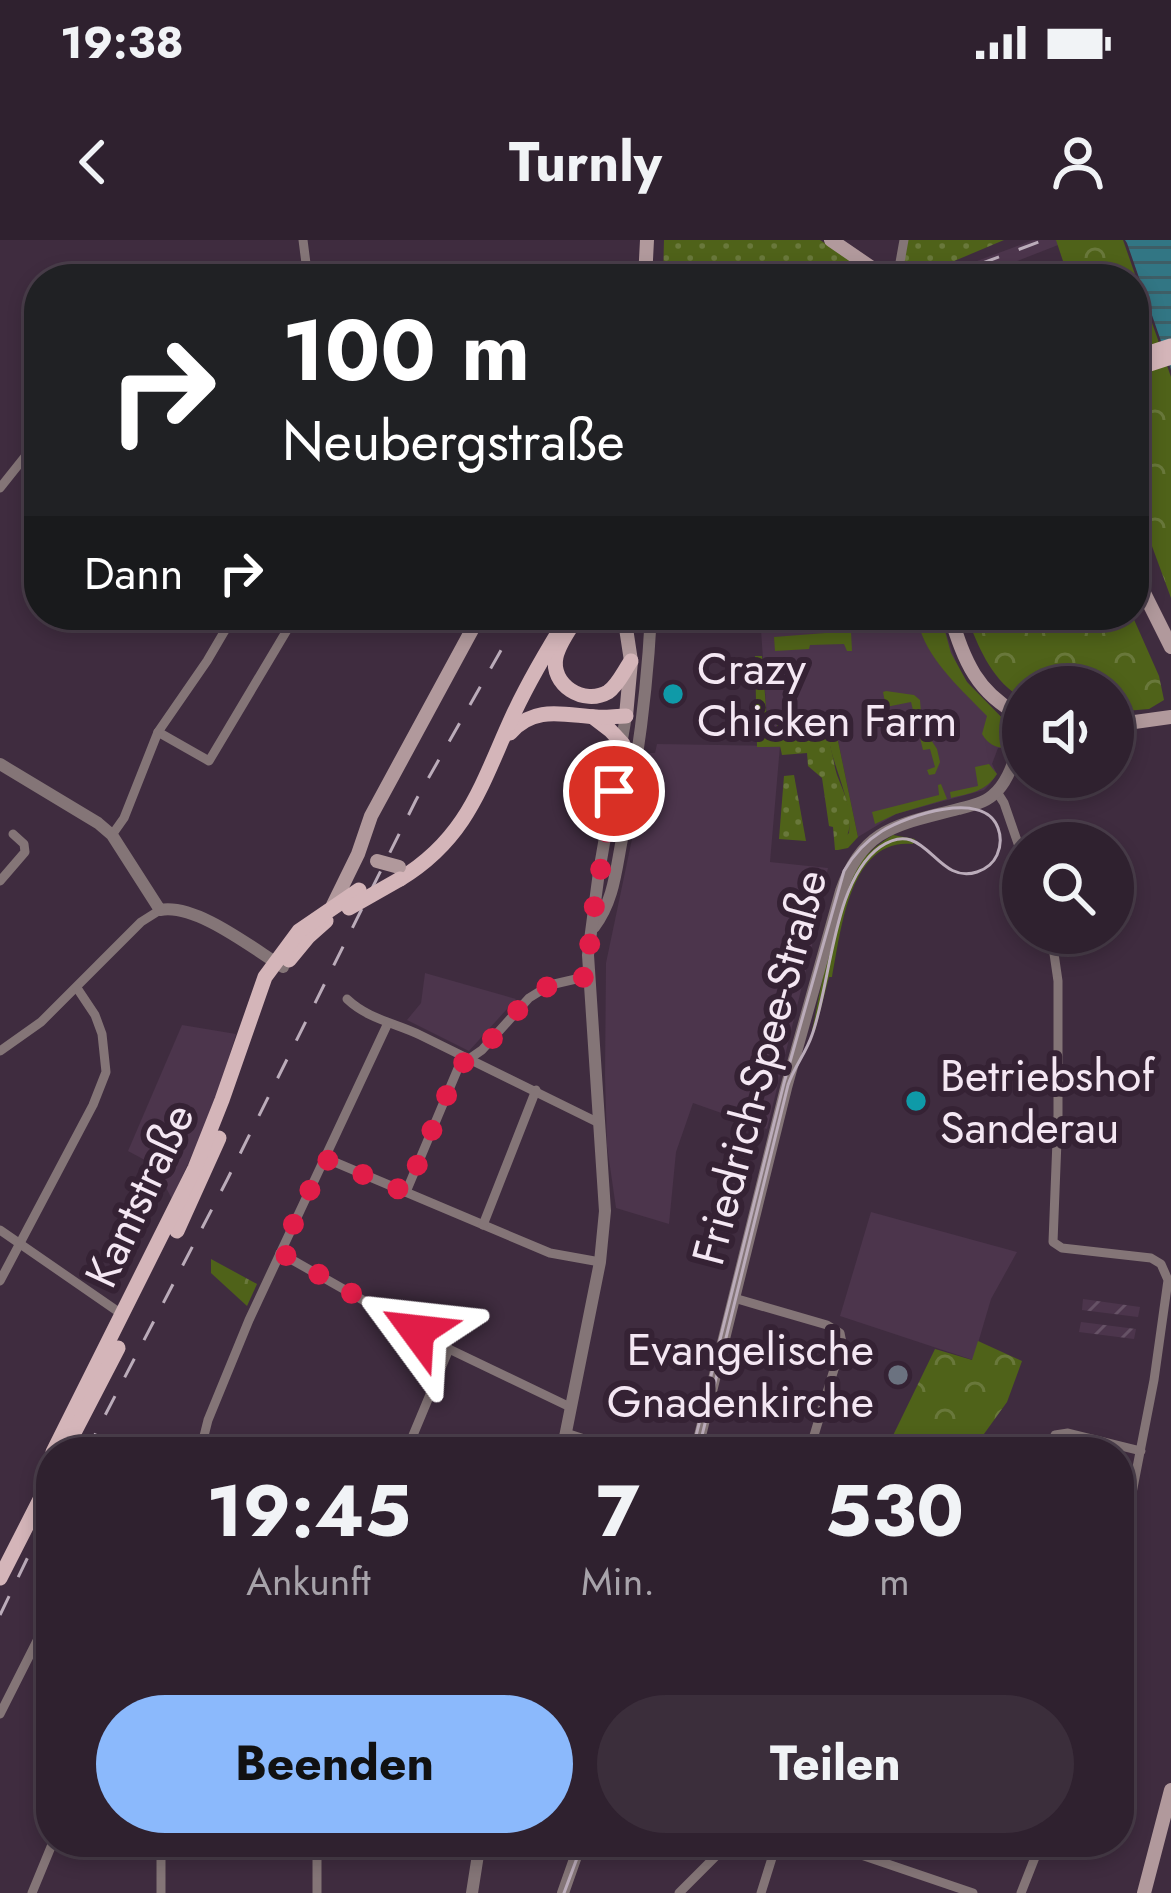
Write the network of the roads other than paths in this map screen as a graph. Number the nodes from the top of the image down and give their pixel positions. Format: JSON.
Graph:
{"nodes":[{"id":1,"x":830,"y":240,"type":"edge"},
{"id":2,"x":868,"y":264,"type":"edge"},
{"id":3,"x":24,"y":458,"type":"edge"},
{"id":4,"x":0,"y":488,"type":"edge"},
{"id":5,"x":1149,"y":603,"type":"edge"},
{"id":6,"x":226,"y":630,"type":"edge"},
{"id":7,"x":287,"y":630,"type":"edge"},
{"id":8,"x":471,"y":630,"type":"edge"},
{"id":9,"x":548,"y":630,"type":"edge"},
{"id":10,"x":560,"y":630,"type":"edge"},
{"id":11,"x":571,"y":630,"type":"edge"},
{"id":12,"x":626,"y":630,"type":"edge"},
{"id":13,"x":650,"y":630,"type":"edge"},
{"id":14,"x":955,"y":630,"type":"edge"},
{"id":15,"x":1171,"y":647,"type":"edge"},
{"id":16,"x":631,"y":661,"type":"junction"},
{"id":17,"x":1002,"y":705,"type":"edge"},
{"id":18,"x":626,"y":716,"type":"junction"},
{"id":19,"x":593,"y":717,"type":"junction"},
{"id":20,"x":1171,"y":717,"type":"edge"},
{"id":21,"x":1134,"y":721,"type":"edge"},
{"id":22,"x":158,"y":732,"type":"junction"},
{"id":23,"x":500,"y":744,"type":"junction"},
{"id":24,"x":623,"y":744,"type":"junction"},
{"id":25,"x":0,"y":764,"type":"edge"},
{"id":26,"x":1002,"y":785,"type":"edge"},
{"id":27,"x":997,"y":792,"type":"junction"},
{"id":28,"x":1011,"y":822,"type":"edge"},
{"id":29,"x":367,"y":828,"type":"junction"},
{"id":30,"x":13,"y":833,"type":"dead end"},
{"id":31,"x":112,"y":835,"type":"junction"},
{"id":32,"x":401,"y":870,"type":"junction"},
{"id":33,"x":0,"y":881,"type":"edge"},
{"id":34,"x":341,"y":906,"type":"junction"},
{"id":35,"x":160,"y":910,"type":"junction"},
{"id":36,"x":590,"y":932,"type":"junction"},
{"id":37,"x":1054,"y":954,"type":"edge"},
{"id":38,"x":279,"y":964,"type":"junction"},
{"id":39,"x":589,"y":976,"type":"junction"},
{"id":40,"x":77,"y":988,"type":"junction"},
{"id":41,"x":346,"y":1000,"type":"dead end"},
{"id":42,"x":387,"y":1024,"type":"junction"},
{"id":43,"x":0,"y":1051,"type":"edge"},
{"id":44,"x":470,"y":1058,"type":"junction"},
{"id":45,"x":536,"y":1090,"type":"junction"},
{"id":46,"x":600,"y":1123,"type":"junction"},
{"id":47,"x":325,"y":1159,"type":"junction"},
{"id":48,"x":406,"y":1192,"type":"junction"},
{"id":49,"x":483,"y":1225,"type":"junction"},
{"id":50,"x":0,"y":1230,"type":"edge"},
{"id":51,"x":20,"y":1244,"type":"junction"},
{"id":52,"x":280,"y":1252,"type":"junction"},
{"id":53,"x":600,"y":1262,"type":"junction"},
{"id":54,"x":0,"y":1281,"type":"edge"},
{"id":55,"x":734,"y":1298,"type":"junction"},
{"id":56,"x":123,"y":1315,"type":"junction"},
{"id":57,"x":449,"y":1349,"type":"junction"},
{"id":58,"x":570,"y":1407,"type":"junction"},
{"id":59,"x":566,"y":1433,"type":"junction"},
{"id":60,"x":61,"y":1437,"type":"edge"},
{"id":61,"x":72,"y":1437,"type":"edge"},
{"id":62,"x":204,"y":1437,"type":"edge"},
{"id":63,"x":412,"y":1437,"type":"edge"},
{"id":64,"x":565,"y":1437,"type":"edge"},
{"id":65,"x":578,"y":1437,"type":"edge"},
{"id":66,"x":701,"y":1437,"type":"edge"},
{"id":67,"x":814,"y":1437,"type":"edge"},
{"id":68,"x":1055,"y":1437,"type":"edge"},
{"id":69,"x":1084,"y":1437,"type":"edge"},
{"id":70,"x":1134,"y":1449,"type":"edge"},
{"id":71,"x":1142,"y":1451,"type":"junction"},
{"id":72,"x":36,"y":1485,"type":"edge"},
{"id":73,"x":1134,"y":1489,"type":"edge"},
{"id":74,"x":36,"y":1507,"type":"edge"},
{"id":75,"x":0,"y":1556,"type":"edge"},
{"id":76,"x":0,"y":1578,"type":"edge"},
{"id":77,"x":36,"y":1643,"type":"edge"},
{"id":78,"x":0,"y":1714,"type":"edge"},
{"id":79,"x":1171,"y":1790,"type":"edge"},
{"id":80,"x":47,"y":1857,"type":"edge"},
{"id":81,"x":161,"y":1857,"type":"edge"},
{"id":82,"x":317,"y":1857,"type":"edge"},
{"id":83,"x":478,"y":1857,"type":"edge"},
{"id":84,"x":576,"y":1857,"type":"edge"},
{"id":85,"x":715,"y":1857,"type":"edge"},
{"id":86,"x":772,"y":1857,"type":"edge"},
{"id":87,"x":867,"y":1857,"type":"edge"},
{"id":88,"x":1035,"y":1857,"type":"edge"},
{"id":89,"x":32,"y":1893,"type":"edge"},
{"id":90,"x":161,"y":1893,"type":"edge"},
{"id":91,"x":317,"y":1893,"type":"edge"},
{"id":92,"x":472,"y":1893,"type":"edge"},
{"id":93,"x":563,"y":1893,"type":"edge"},
{"id":94,"x":679,"y":1893,"type":"edge"},
{"id":95,"x":761,"y":1893,"type":"edge"},
{"id":96,"x":974,"y":1893,"type":"edge"},
{"id":97,"x":1021,"y":1893,"type":"edge"},
{"id":98,"x":1144,"y":1893,"type":"edge"}],
"edges":[{"from":1,"to":2,"type":"main road"},
{"from":3,"to":4,"type":"street"},
{"from":5,"to":15,"type":"main road"},
{"from":6,"to":22,"type":"street"},
{"from":7,"to":22,"type":"street"},
{"from":8,"to":29,"type":"main road"},
{"from":9,"to":32,"type":"main road"},
{"from":10,"to":23,"type":"main road"},
{"from":11,"to":16,"type":"main road"},
{"from":12,"to":16,"type":"main road"},
{"from":13,"to":36,"type":"street"},
{"from":14,"to":17,"type":"main road"},
{"from":16,"to":18,"type":"main road"},
{"from":18,"to":19,"type":"main road"},
{"from":18,"to":24,"type":"street"},
{"from":19,"to":23,"type":"main road"},
{"from":19,"to":24,"type":"main road"},
{"from":20,"to":21,"type":"main road"},
{"from":22,"to":31,"type":"street"},
{"from":23,"to":32,"type":"main road"},
{"from":24,"to":36,"type":"street"},
{"from":25,"to":31,"type":"street"},
{"from":26,"to":27,"type":"street"},
{"from":27,"to":28,"type":"street"},
{"from":27,"to":55,"type":"street","name":"Friedrich-Spee-Straße"},
{"from":29,"to":32,"type":"main road","bridge":true},
{"from":29,"to":34,"type":"main road"},
{"from":30,"to":33,"type":"street"},
{"from":31,"to":35,"type":"street"},
{"from":32,"to":34,"type":"main road","bridge":true},
{"from":32,"to":34,"type":"main road"},
{"from":34,"to":38,"type":"main road"},
{"from":35,"to":38,"type":"street"},
{"from":35,"to":40,"type":"street"},
{"from":36,"to":39,"type":"street"},
{"from":37,"to":71,"type":"street"},
{"from":38,"to":56,"type":"main road","name":"Kantstraße"},
{"from":38,"to":61,"type":"main road"},
{"from":39,"to":44,"type":"street"},
{"from":39,"to":46,"type":"street"},
{"from":40,"to":43,"type":"street"},
{"from":40,"to":51,"type":"street"},
{"from":41,"to":42,"type":"street"},
{"from":42,"to":44,"type":"street"},
{"from":42,"to":47,"type":"street"},
{"from":44,"to":45,"type":"street"},
{"from":44,"to":48,"type":"street"},
{"from":45,"to":46,"type":"street"},
{"from":45,"to":49,"type":"street"},
{"from":46,"to":53,"type":"street"},
{"from":47,"to":48,"type":"street"},
{"from":47,"to":52,"type":"street"},
{"from":48,"to":49,"type":"street"},
{"from":49,"to":53,"type":"street"},
{"from":50,"to":51,"type":"street"},
{"from":51,"to":54,"type":"street"},
{"from":51,"to":56,"type":"street"},
{"from":52,"to":57,"type":"street"},
{"from":52,"to":62,"type":"street"},
{"from":53,"to":58,"type":"street"},
{"from":55,"to":66,"type":"street","name":"Friedrich-Spee-Straße"},
{"from":55,"to":67,"type":"street"},
{"from":56,"to":60,"type":"main road","name":"Kantstraße"},
{"from":57,"to":58,"type":"street"},
{"from":57,"to":63,"type":"street"},
{"from":58,"to":59,"type":"street"},
{"from":59,"to":64,"type":"street"},
{"from":59,"to":65,"type":"street"},
{"from":68,"to":69,"type":"street"},
{"from":70,"to":71,"type":"street"},
{"from":71,"to":73,"type":"street"},
{"from":72,"to":75,"type":"main road","name":"Kantstraße"},
{"from":74,"to":76,"type":"main road"},
{"from":77,"to":78,"type":"street"},
{"from":79,"to":98,"type":"main road"},
{"from":80,"to":89,"type":"street"},
{"from":81,"to":90,"type":"street"},
{"from":82,"to":91,"type":"street"},
{"from":83,"to":92,"type":"street"},
{"from":84,"to":93,"type":"street"},
{"from":85,"to":94,"type":"street"},
{"from":86,"to":95,"type":"street"},
{"from":87,"to":96,"type":"street"},
{"from":88,"to":97,"type":"street"}]}
